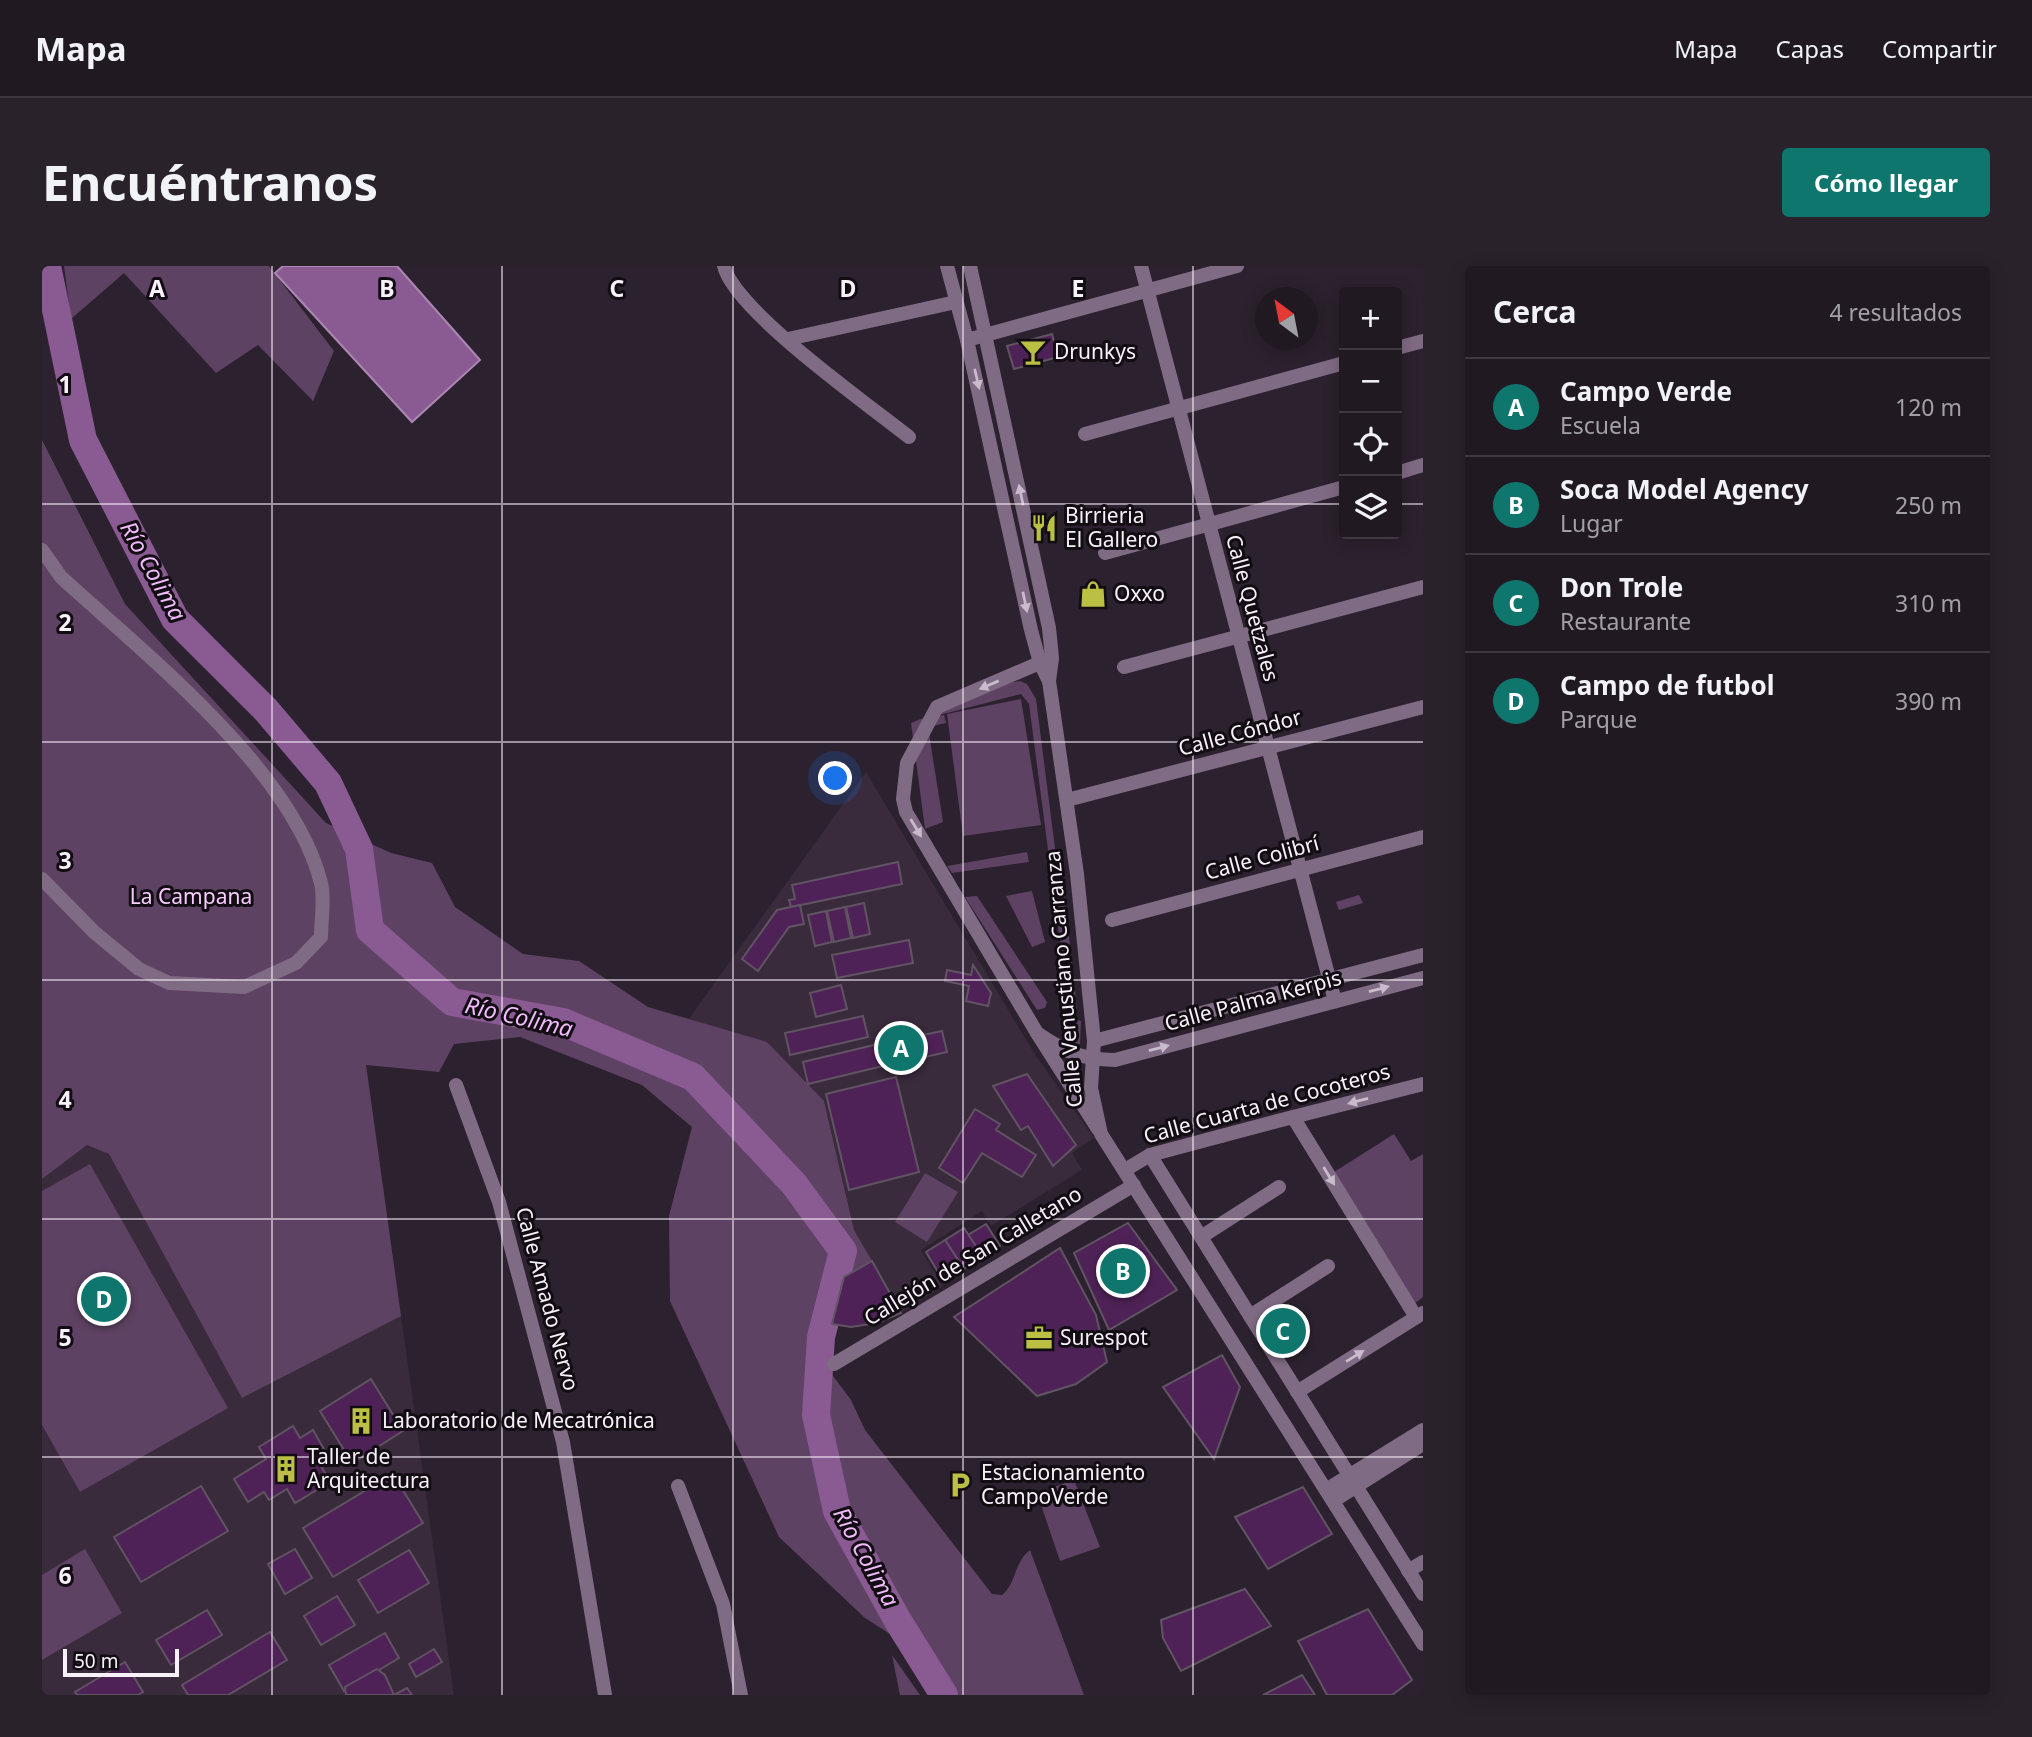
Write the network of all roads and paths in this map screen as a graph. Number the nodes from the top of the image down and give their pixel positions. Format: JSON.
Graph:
{"nodes":[{"id":1,"x":724,"y":266,"type":"edge"},
{"id":2,"x":947,"y":266,"type":"edge"},
{"id":3,"x":1140,"y":266,"type":"edge"},
{"id":4,"x":1237,"y":266,"type":"edge"},
{"id":5,"x":972,"y":273,"type":"edge"},
{"id":6,"x":952,"y":285,"type":"junction"},
{"id":7,"x":1147,"y":291,"type":"junction"},
{"id":8,"x":956,"y":302,"type":"junction"},
{"id":9,"x":987,"y":334,"type":"junction"},
{"id":10,"x":788,"y":339,"type":"junction"},
{"id":11,"x":967,"y":340,"type":"junction"},
{"id":12,"x":1423,"y":341,"type":"edge"},
{"id":13,"x":1402,"y":347,"type":"edge"},
{"id":14,"x":1339,"y":364,"type":"edge"},
{"id":15,"x":1178,"y":408,"type":"junction"},
{"id":16,"x":1085,"y":433,"type":"dead end"},
{"id":17,"x":909,"y":437,"type":"dead end"},
{"id":18,"x":1423,"y":465,"type":"edge"},
{"id":19,"x":1402,"y":471,"type":"edge"},
{"id":20,"x":1339,"y":488,"type":"edge"},
{"id":21,"x":1209,"y":524,"type":"junction"},
{"id":22,"x":42,"y":550,"type":"edge"},
{"id":23,"x":1105,"y":553,"type":"dead end"},
{"id":24,"x":1037,"y":569,"type":"junction"},
{"id":25,"x":1018,"y":571,"type":"junction"},
{"id":26,"x":1423,"y":587,"type":"edge"},
{"id":27,"x":1238,"y":636,"type":"junction"},
{"id":28,"x":1046,"y":660,"type":"junction"},
{"id":29,"x":1124,"y":667,"type":"dead end"},
{"id":30,"x":1423,"y":707,"type":"edge"},
{"id":31,"x":1268,"y":748,"type":"junction"},
{"id":32,"x":1067,"y":800,"type":"junction"},
{"id":33,"x":1423,"y":837,"type":"edge"},
{"id":34,"x":1300,"y":870,"type":"junction"},
{"id":35,"x":42,"y":879,"type":"edge"},
{"id":36,"x":1112,"y":920,"type":"dead end"},
{"id":37,"x":1423,"y":955,"type":"edge"},
{"id":38,"x":1423,"y":978,"type":"edge"},
{"id":39,"x":1329,"y":979,"type":"junction"},
{"id":40,"x":1335,"y":1001,"type":"junction"},
{"id":41,"x":1037,"y":1033,"type":"junction"},
{"id":42,"x":1094,"y":1041,"type":"junction"},
{"id":43,"x":1093,"y":1059,"type":"junction"},
{"id":44,"x":1423,"y":1084,"type":"edge"},
{"id":45,"x":456,"y":1085,"type":"dead end"},
{"id":46,"x":1293,"y":1118,"type":"junction"},
{"id":47,"x":1101,"y":1134,"type":"junction"},
{"id":48,"x":1150,"y":1155,"type":"junction"},
{"id":49,"x":1125,"y":1170,"type":"junction"},
{"id":50,"x":1133,"y":1185,"type":"junction"},
{"id":51,"x":1279,"y":1187,"type":"dead end"},
{"id":52,"x":1201,"y":1237,"type":"junction"},
{"id":53,"x":1328,"y":1266,"type":"dead end"},
{"id":54,"x":1420,"y":1315,"type":"edge"},
{"id":55,"x":1250,"y":1317,"type":"junction"},
{"id":56,"x":834,"y":1364,"type":"dead end"},
{"id":57,"x":1297,"y":1392,"type":"junction"},
{"id":58,"x":1423,"y":1430,"type":"edge"},
{"id":59,"x":1423,"y":1444,"type":"edge"},
{"id":60,"x":1353,"y":1481,"type":"junction"},
{"id":61,"x":678,"y":1486,"type":"dead end"},
{"id":62,"x":1329,"y":1495,"type":"junction"},
{"id":63,"x":1423,"y":1562,"type":"edge"},
{"id":64,"x":1408,"y":1571,"type":"junction"},
{"id":65,"x":1423,"y":1594,"type":"edge"},
{"id":66,"x":1423,"y":1644,"type":"edge"},
{"id":67,"x":605,"y":1695,"type":"edge"},
{"id":68,"x":741,"y":1695,"type":"edge"}],
"edges":[{"from":1,"to":10,"type":"street"},
{"from":2,"to":6,"type":"street","name":"Calle Venustiano Carranza"},
{"from":3,"to":7,"type":"street","name":"Calle Quetzales"},
{"from":4,"to":7,"type":"street"},
{"from":5,"to":6,"type":"street"},
{"from":5,"to":9,"type":"street","name":"Calle Venustiano Carranza"},
{"from":6,"to":8,"type":"street","name":"Calle Venustiano Carranza"},
{"from":7,"to":9,"type":"street"},
{"from":7,"to":15,"type":"street","name":"Calle Quetzales"},
{"from":8,"to":10,"type":"street"},
{"from":8,"to":11,"type":"street","name":"Calle Venustiano Carranza"},
{"from":9,"to":11,"type":"street"},
{"from":24,"to":9,"type":"street","name":"Calle Venustiano Carranza","one_way":true},
{"from":10,"to":17,"type":"street"},
{"from":11,"to":25,"type":"street","name":"Calle Venustiano Carranza","one_way":true},
{"from":12,"to":13,"type":"street"},
{"from":14,"to":15,"type":"street"},
{"from":15,"to":16,"type":"street"},
{"from":15,"to":21,"type":"street","name":"Calle Quetzales"},
{"from":18,"to":19,"type":"street"},
{"from":20,"to":21,"type":"street"},
{"from":21,"to":23,"type":"street"},
{"from":21,"to":27,"type":"street","name":"Calle Quetzales"},
{"from":22,"to":35,"type":"street"},
{"from":24,"to":25,"type":"street"},
{"from":24,"to":28,"type":"street","name":"Calle Venustiano Carranza"},
{"from":25,"to":28,"type":"street","name":"Calle Venustiano Carranza","one_way":true},
{"from":26,"to":27,"type":"street"},
{"from":27,"to":29,"type":"street"},
{"from":27,"to":31,"type":"street","name":"Calle Quetzales"},
{"from":28,"to":32,"type":"street","name":"Calle Venustiano Carranza"},
{"from":28,"to":41,"type":"street","one_way":true},
{"from":30,"to":31,"type":"street","name":"Calle Cóndor"},
{"from":31,"to":32,"type":"street","name":"Calle Cóndor"},
{"from":31,"to":34,"type":"street","name":"Calle Quetzales"},
{"from":32,"to":42,"type":"street","name":"Calle Venustiano Carranza"},
{"from":33,"to":34,"type":"street","name":"Calle Colibrí"},
{"from":34,"to":36,"type":"street","name":"Calle Colibrí"},
{"from":34,"to":39,"type":"street","name":"Calle Quetzales"},
{"from":37,"to":39,"type":"street","name":"Calle Palma Kerpis"},
{"from":40,"to":38,"type":"street","name":"Calle Palma Kerpis","one_way":true},
{"from":39,"to":40,"type":"street","name":"Calle Quetzales"},
{"from":39,"to":42,"type":"street","name":"Calle Palma Kerpis"},
{"from":43,"to":40,"type":"street","name":"Calle Palma Kerpis","one_way":true},
{"from":41,"to":43,"type":"street"},
{"from":41,"to":47,"type":"street"},
{"from":42,"to":43,"type":"street","name":"Calle Venustiano Carranza"},
{"from":43,"to":47,"type":"street","name":"Calle Venustiano Carranza"},
{"from":44,"to":46,"type":"street","name":"Calle Cuarta de Cocoteros","one_way":true},
{"from":45,"to":67,"type":"street","name":"Calle Amado Nervo"},
{"from":46,"to":48,"type":"street","name":"Calle Cuarta de Cocoteros"},
{"from":46,"to":54,"type":"street","one_way":true},
{"from":47,"to":49,"type":"street","name":"Calle Venustiano Carranza"},
{"from":48,"to":49,"type":"street","name":"Calle Cuarta de Cocoteros"},
{"from":48,"to":52,"type":"street"},
{"from":49,"to":50,"type":"street","name":"Calle Venustiano Carranza"},
{"from":50,"to":56,"type":"street","name":"Callejón de San Calletano"},
{"from":50,"to":62,"type":"street","name":"Calle Venustiano Carranza"},
{"from":51,"to":52,"type":"street"},
{"from":52,"to":55,"type":"street"},
{"from":53,"to":55,"type":"street"},
{"from":57,"to":54,"type":"street","one_way":true},
{"from":55,"to":57,"type":"street"},
{"from":57,"to":60,"type":"street"},
{"from":58,"to":60,"type":"street"},
{"from":59,"to":60,"type":"street"},
{"from":60,"to":62,"type":"street"},
{"from":60,"to":64,"type":"street"},
{"from":61,"to":68,"type":"street"},
{"from":62,"to":66,"type":"street","name":"Calle Venustiano Carranza"},
{"from":63,"to":64,"type":"street"},
{"from":64,"to":65,"type":"street"}]}
